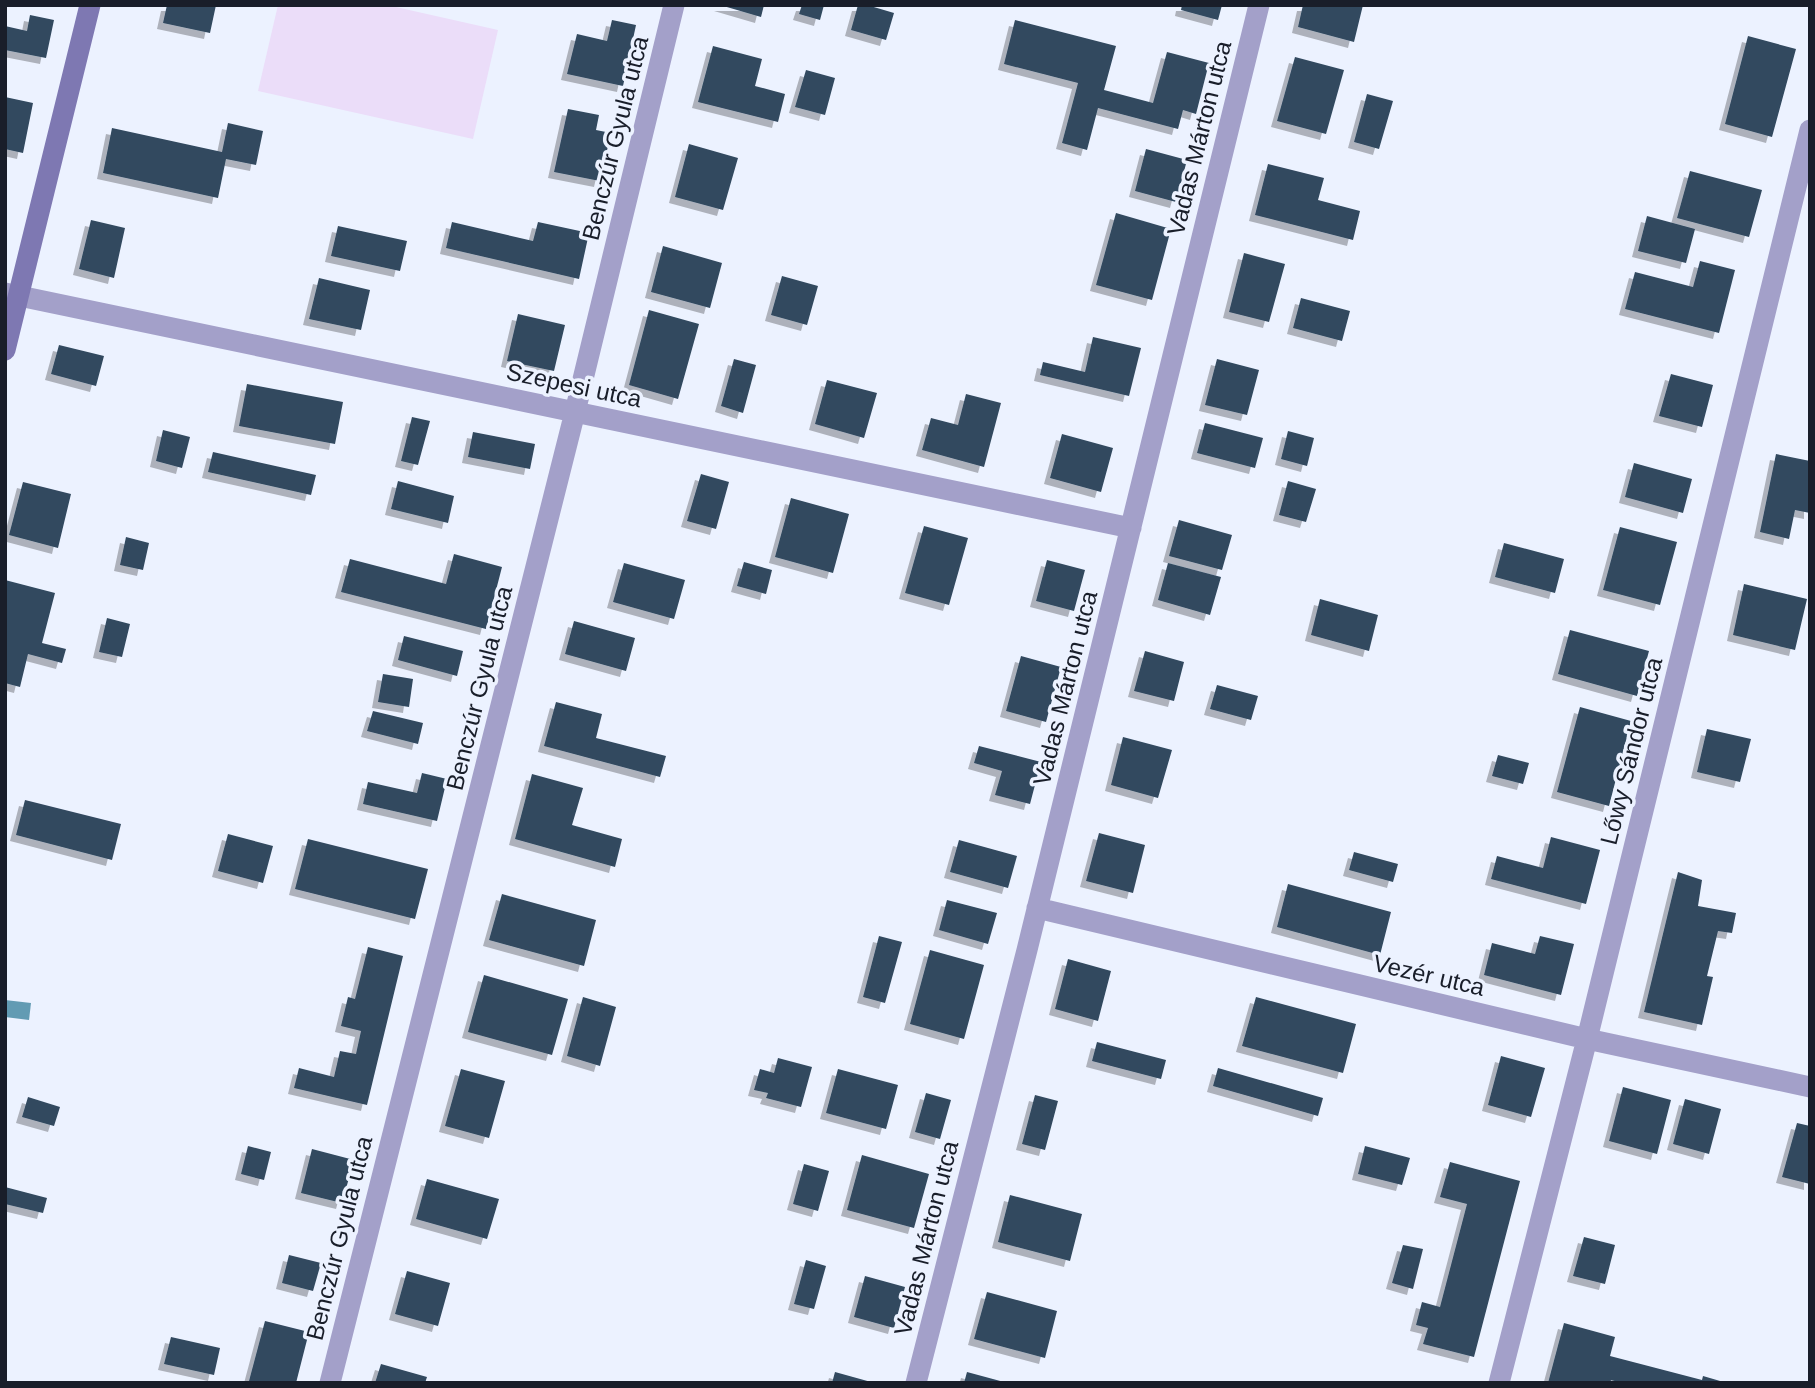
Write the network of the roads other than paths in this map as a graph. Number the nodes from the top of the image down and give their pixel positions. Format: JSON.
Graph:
{"nodes":[{"id":1,"x":90,"y":5,"type":"edge"},
{"id":2,"x":674,"y":5,"type":"edge"},
{"id":3,"x":1259,"y":5,"type":"edge"},
{"id":4,"x":1810,"y":130,"type":"edge"},
{"id":5,"x":12,"y":295,"type":"edge"},
{"id":6,"x":5,"y":350,"type":"edge"},
{"id":7,"x":575,"y":412,"type":"junction"},
{"id":8,"x":1131,"y":528,"type":"junction"},
{"id":9,"x":1037,"y":908,"type":"junction"},
{"id":10,"x":1587,"y":1039,"type":"junction"},
{"id":11,"x":1810,"y":1087,"type":"edge"},
{"id":12,"x":330,"y":1383,"type":"edge"},
{"id":13,"x":915,"y":1383,"type":"edge"},
{"id":14,"x":1499,"y":1383,"type":"edge"}],
"edges":[{"from":1,"to":5,"type":"street"},
{"from":2,"to":7,"type":"street","name":"Benczúr Gyula utca"},
{"from":3,"to":8,"type":"street","name":"Vadas Márton utca"},
{"from":4,"to":10,"type":"street","name":"Lőwy Sándor utca"},
{"from":5,"to":6,"type":"street"},
{"from":5,"to":7,"type":"street","name":"Szepesi utca"},
{"from":7,"to":8,"type":"street","name":"Szepesi utca"},
{"from":7,"to":12,"type":"street","name":"Benczúr Gyula utca"},
{"from":8,"to":9,"type":"street","name":"Vadas Márton utca"},
{"from":9,"to":10,"type":"street","name":"Vezér utca"},
{"from":9,"to":13,"type":"street","name":"Vadas Márton utca"},
{"from":10,"to":11,"type":"street","name":"Vezér utca"},
{"from":10,"to":14,"type":"street","name":"Lőwy Sándor utca"}]}
